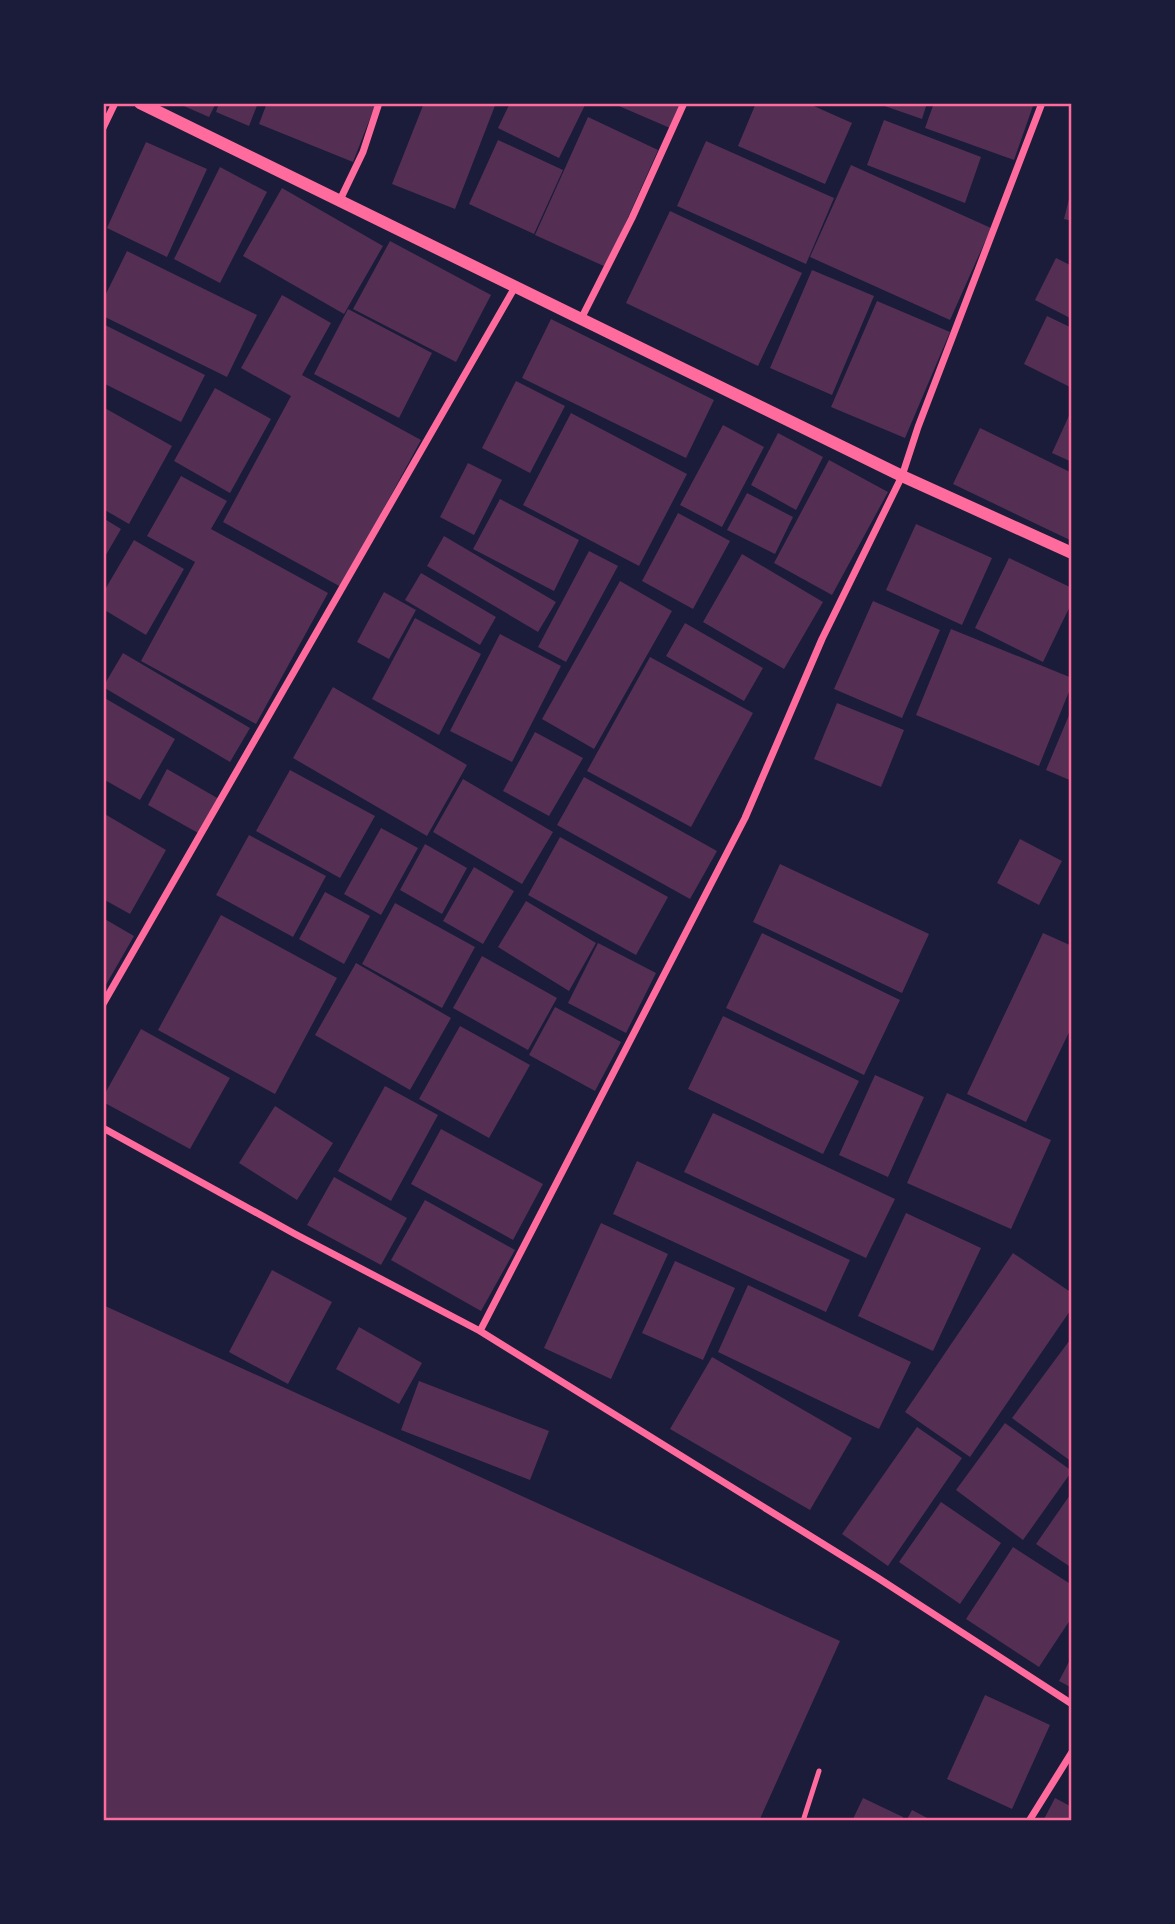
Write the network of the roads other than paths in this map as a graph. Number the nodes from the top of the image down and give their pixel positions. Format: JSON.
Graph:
{"nodes":[{"id":1,"x":115,"y":103,"type":"edge"},
{"id":2,"x":139,"y":103,"type":"edge"},
{"id":3,"x":379,"y":103,"type":"edge"},
{"id":4,"x":684,"y":103,"type":"edge"},
{"id":5,"x":1042,"y":103,"type":"edge"},
{"id":6,"x":103,"y":128,"type":"edge"},
{"id":7,"x":339,"y":202,"type":"junction"},
{"id":8,"x":515,"y":287,"type":"junction"},
{"id":9,"x":580,"y":320,"type":"junction"},
{"id":10,"x":902,"y":476,"type":"junction"},
{"id":11,"x":1072,"y":553,"type":"edge"},
{"id":12,"x":103,"y":1004,"type":"edge"},
{"id":13,"x":103,"y":1128,"type":"edge"},
{"id":14,"x":480,"y":1331,"type":"junction"},
{"id":15,"x":1072,"y":1704,"type":"edge"},
{"id":16,"x":1072,"y":1752,"type":"edge"},
{"id":17,"x":819,"y":1771,"type":"dead end"},
{"id":18,"x":803,"y":1821,"type":"edge"},
{"id":19,"x":1029,"y":1821,"type":"edge"}],
"edges":[{"from":1,"to":6,"type":"street"},
{"from":2,"to":7,"type":"street"},
{"from":3,"to":7,"type":"street"},
{"from":4,"to":9,"type":"street"},
{"from":5,"to":10,"type":"street"},
{"from":7,"to":8,"type":"street"},
{"from":8,"to":9,"type":"street"},
{"from":8,"to":12,"type":"street"},
{"from":9,"to":10,"type":"street"},
{"from":10,"to":11,"type":"street"},
{"from":10,"to":14,"type":"street"},
{"from":13,"to":14,"type":"street"},
{"from":14,"to":15,"type":"street"},
{"from":16,"to":19,"type":"street"},
{"from":17,"to":18,"type":"lane"}]}
